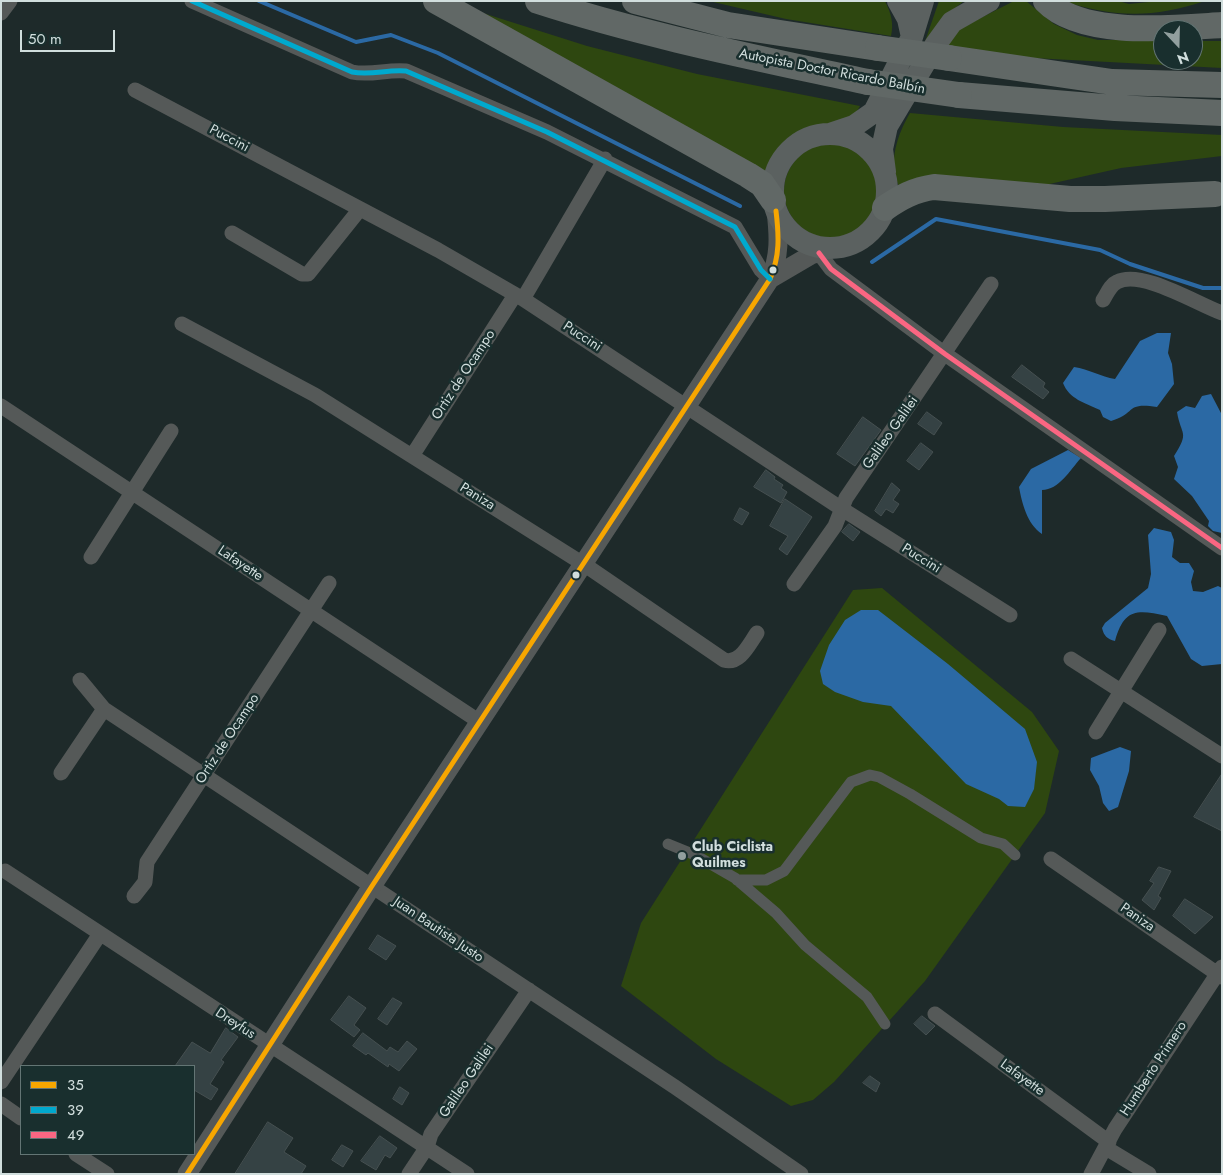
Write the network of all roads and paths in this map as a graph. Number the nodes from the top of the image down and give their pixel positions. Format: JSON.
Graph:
{"nodes":[{"id":1,"x":10,"y":1,"type":"edge"},
{"id":2,"x":192,"y":1,"type":"edge"},
{"id":3,"x":436,"y":1,"type":"edge"},
{"id":4,"x":538,"y":1,"type":"edge"},
{"id":5,"x":635,"y":1,"type":"edge"},
{"id":6,"x":898,"y":1,"type":"edge"},
{"id":7,"x":924,"y":1,"type":"edge"},
{"id":8,"x":989,"y":1,"type":"edge"},
{"id":9,"x":1046,"y":1,"type":"edge"},
{"id":10,"x":1,"y":14,"type":"edge"},
{"id":11,"x":1222,"y":25,"type":"edge"},
{"id":12,"x":912,"y":38,"type":"junction"},
{"id":13,"x":1222,"y":86,"type":"edge"},
{"id":14,"x":135,"y":90,"type":"dead end"},
{"id":15,"x":1222,"y":113,"type":"edge"},
{"id":16,"x":830,"y":134,"type":"junction"},
{"id":17,"x":604,"y":160,"type":"junction"},
{"id":18,"x":886,"y":176,"type":"junction"},
{"id":19,"x":1215,"y":194,"type":"dead end"},
{"id":20,"x":774,"y":206,"type":"junction"},
{"id":21,"x":885,"y":208,"type":"junction"},
{"id":22,"x":360,"y":210,"type":"junction"},
{"id":23,"x":232,"y":233,"type":"dead end"},
{"id":24,"x":826,"y":251,"type":"junction"},
{"id":25,"x":770,"y":279,"type":"junction"},
{"id":26,"x":991,"y":284,"type":"dead end"},
{"id":27,"x":519,"y":297,"type":"junction"},
{"id":28,"x":1103,"y":300,"type":"dead end"},
{"id":29,"x":1222,"y":313,"type":"edge"},
{"id":30,"x":182,"y":324,"type":"dead end"},
{"id":31,"x":945,"y":354,"type":"junction"},
{"id":32,"x":1,"y":406,"type":"edge"},
{"id":33,"x":688,"y":408,"type":"junction"},
{"id":34,"x":171,"y":431,"type":"dead end"},
{"id":35,"x":412,"y":456,"type":"junction"},
{"id":36,"x":132,"y":492,"type":"junction"},
{"id":37,"x":842,"y":509,"type":"junction"},
{"id":38,"x":1222,"y":548,"type":"edge"},
{"id":39,"x":91,"y":557,"type":"dead end"},
{"id":40,"x":585,"y":565,"type":"junction"},
{"id":41,"x":329,"y":582,"type":"dead end"},
{"id":42,"x":794,"y":584,"type":"dead end"},
{"id":43,"x":311,"y":611,"type":"junction"},
{"id":44,"x":1010,"y":615,"type":"dead end"},
{"id":45,"x":1159,"y":630,"type":"dead end"},
{"id":46,"x":757,"y":633,"type":"dead end"},
{"id":47,"x":1070,"y":660,"type":"dead end"},
{"id":48,"x":80,"y":680,"type":"dead end"},
{"id":49,"x":1120,"y":690,"type":"junction"},
{"id":50,"x":104,"y":709,"type":"junction"},
{"id":51,"x":480,"y":722,"type":"junction"},
{"id":52,"x":1096,"y":732,"type":"dead end"},
{"id":53,"x":1222,"y":756,"type":"edge"},
{"id":54,"x":61,"y":773,"type":"dead end"},
{"id":55,"x":205,"y":775,"type":"junction"},
{"id":56,"x":668,"y":844,"type":"dead end"},
{"id":57,"x":1015,"y":855,"type":"dead end"},
{"id":58,"x":1051,"y":859,"type":"dead end"},
{"id":59,"x":5,"y":871,"type":"dead end"},
{"id":60,"x":737,"y":880,"type":"junction"},
{"id":61,"x":372,"y":886,"type":"junction"},
{"id":62,"x":134,"y":896,"type":"dead end"},
{"id":63,"x":100,"y":934,"type":"junction"},
{"id":64,"x":1220,"y":972,"type":"edge"},
{"id":65,"x":529,"y":990,"type":"junction"},
{"id":66,"x":935,"y":1014,"type":"dead end"},
{"id":67,"x":885,"y":1024,"type":"dead end"},
{"id":68,"x":269,"y":1046,"type":"junction"},
{"id":69,"x":1,"y":1082,"type":"edge"},
{"id":70,"x":1,"y":1104,"type":"edge"},
{"id":71,"x":20,"y":1117,"type":"edge"},
{"id":72,"x":1108,"y":1145,"type":"junction"},
{"id":73,"x":426,"y":1147,"type":"junction"},
{"id":74,"x":78,"y":1155,"type":"edge"},
{"id":75,"x":107,"y":1174,"type":"edge"},
{"id":76,"x":187,"y":1174,"type":"edge"},
{"id":77,"x":409,"y":1174,"type":"edge"},
{"id":78,"x":467,"y":1174,"type":"edge"},
{"id":79,"x":802,"y":1174,"type":"edge"},
{"id":80,"x":1091,"y":1174,"type":"edge"},
{"id":81,"x":1149,"y":1174,"type":"edge"}],
"edges":[{"from":1,"to":10,"type":"street"},
{"from":2,"to":17,"type":"street"},
{"from":3,"to":20,"type":"highway"},
{"from":4,"to":15,"type":"highway","name":"Autopista Doctor Ricardo Balbín","bridge":true},
{"from":5,"to":13,"type":"highway","name":"Autopista Doctor Ricardo Balbín","bridge":true},
{"from":6,"to":12,"type":"main road"},
{"from":7,"to":12,"type":"main road"},
{"from":8,"to":18,"type":"main road"},
{"from":9,"to":11,"type":"highway"},
{"from":12,"to":16,"type":"main road"},
{"from":14,"to":22,"type":"street","name":"Puccini"},
{"from":16,"to":18,"type":"main road"},
{"from":16,"to":20,"type":"main road"},
{"from":17,"to":25,"type":"street"},
{"from":17,"to":27,"type":"street","name":"Ortiz de Ocampo"},
{"from":18,"to":21,"type":"main road"},
{"from":19,"to":21,"type":"highway"},
{"from":20,"to":24,"type":"main road"},
{"from":20,"to":25,"type":"street"},
{"from":21,"to":24,"type":"main road"},
{"from":22,"to":23,"type":"street"},
{"from":22,"to":27,"type":"street","name":"Puccini"},
{"from":24,"to":25,"type":"street"},
{"from":24,"to":31,"type":"street"},
{"from":25,"to":33,"type":"street"},
{"from":26,"to":31,"type":"street","name":"Galileo Galilei"},
{"from":27,"to":33,"type":"street","name":"Puccini"},
{"from":27,"to":35,"type":"street","name":"Ortiz de Ocampo"},
{"from":28,"to":29,"type":"street"},
{"from":30,"to":35,"type":"street","name":"Paniza"},
{"from":31,"to":37,"type":"street","name":"Galileo Galilei"},
{"from":31,"to":38,"type":"street"},
{"from":32,"to":36,"type":"street","name":"Lafayette"},
{"from":33,"to":37,"type":"street","name":"Puccini"},
{"from":33,"to":40,"type":"street"},
{"from":34,"to":36,"type":"street"},
{"from":35,"to":40,"type":"street","name":"Paniza"},
{"from":36,"to":39,"type":"street"},
{"from":36,"to":43,"type":"street","name":"Lafayette"},
{"from":37,"to":42,"type":"street","name":"Galileo Galilei"},
{"from":37,"to":44,"type":"street","name":"Puccini"},
{"from":40,"to":46,"type":"street","name":"Paniza"},
{"from":40,"to":51,"type":"street"},
{"from":41,"to":43,"type":"street","name":"Ortiz de Ocampo"},
{"from":43,"to":51,"type":"street","name":"Lafayette"},
{"from":43,"to":55,"type":"street","name":"Ortiz de Ocampo"},
{"from":45,"to":49,"type":"street"},
{"from":47,"to":49,"type":"street"},
{"from":48,"to":50,"type":"street","name":"Juan Bautista Justo"},
{"from":49,"to":52,"type":"street"},
{"from":49,"to":53,"type":"street"},
{"from":50,"to":54,"type":"street"},
{"from":50,"to":55,"type":"street","name":"Juan Bautista Justo"},
{"from":51,"to":61,"type":"street"},
{"from":55,"to":61,"type":"street","name":"Juan Bautista Justo"},
{"from":55,"to":62,"type":"street","name":"Ortiz de Ocampo"},
{"from":56,"to":60,"type":"street"},
{"from":57,"to":60,"type":"street"},
{"from":58,"to":64,"type":"street","name":"Paniza"},
{"from":59,"to":63,"type":"street","name":"Dreyfus"},
{"from":60,"to":67,"type":"street"},
{"from":61,"to":65,"type":"street","name":"Juan Bautista Justo"},
{"from":61,"to":68,"type":"street"},
{"from":63,"to":68,"type":"street","name":"Dreyfus"},
{"from":63,"to":69,"type":"street"},
{"from":64,"to":72,"type":"street","name":"Humberto Primero"},
{"from":65,"to":73,"type":"street","name":"Galileo Galilei"},
{"from":65,"to":79,"type":"street","name":"Juan Bautista Justo"},
{"from":66,"to":72,"type":"street","name":"Lafayette"},
{"from":68,"to":73,"type":"street","name":"Dreyfus"},
{"from":68,"to":76,"type":"street"},
{"from":70,"to":71,"type":"street"},
{"from":72,"to":80,"type":"street","name":"Humberto Primero"},
{"from":72,"to":81,"type":"street","name":"Lafayette"},
{"from":73,"to":77,"type":"street","name":"Galileo Galilei"},
{"from":73,"to":78,"type":"street","name":"Dreyfus"},
{"from":74,"to":75,"type":"street"}]}
